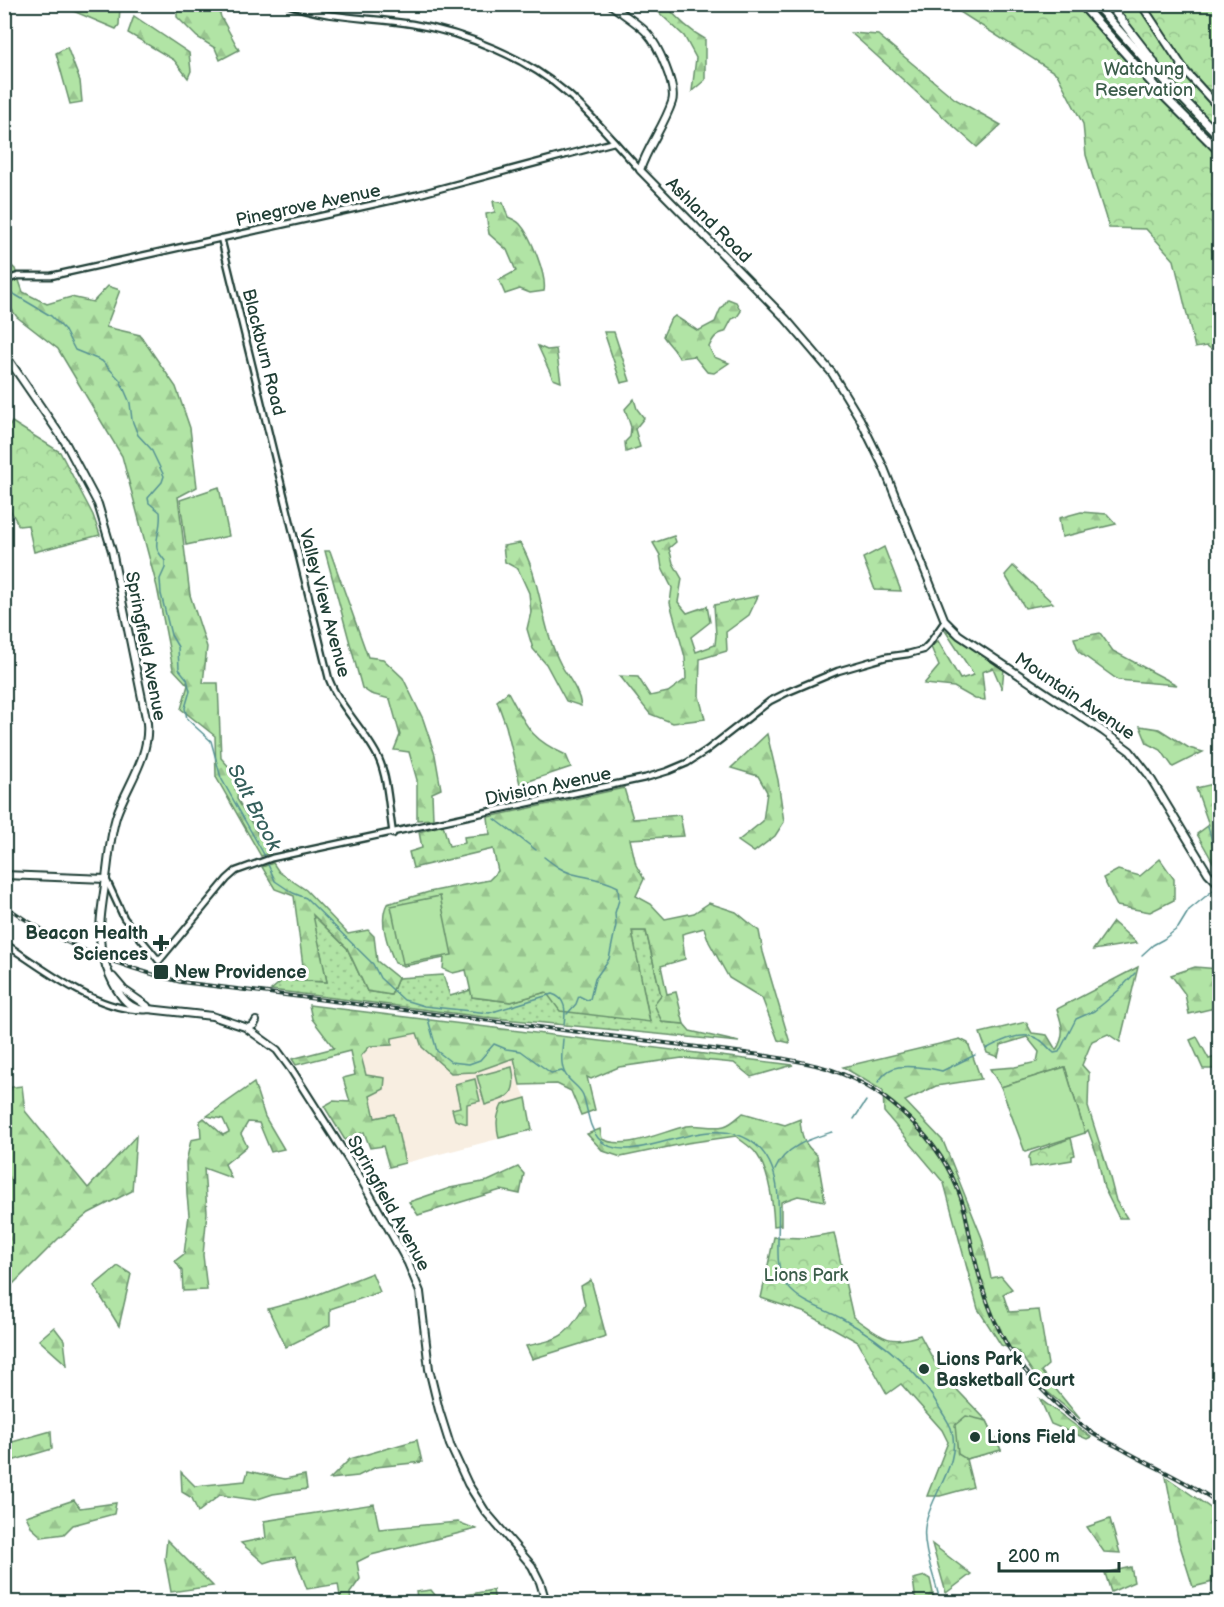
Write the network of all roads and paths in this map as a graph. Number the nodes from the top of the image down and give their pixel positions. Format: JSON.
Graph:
{"nodes":[{"id":1,"x":287,"y":4,"type":"edge"},
{"id":2,"x":610,"y":4,"type":"edge"},
{"id":3,"x":1095,"y":4,"type":"edge"},
{"id":4,"x":1109,"y":4,"type":"edge"},
{"id":5,"x":1142,"y":4,"type":"edge"},
{"id":6,"x":1080,"y":5,"type":"edge"},
{"id":7,"x":1161,"y":77,"type":"junction"},
{"id":8,"x":1220,"y":109,"type":"edge"},
{"id":9,"x":1220,"y":137,"type":"edge"},
{"id":10,"x":614,"y":142,"type":"junction"},
{"id":11,"x":1220,"y":152,"type":"edge"},
{"id":12,"x":640,"y":170,"type":"junction"},
{"id":13,"x":221,"y":238,"type":"junction"},
{"id":14,"x":4,"y":280,"type":"edge"},
{"id":15,"x":4,"y":352,"type":"edge"},
{"id":16,"x":279,"y":473,"type":"joint"},
{"id":17,"x":945,"y":621,"type":"junction"},
{"id":18,"x":959,"y":635,"type":"joint"},
{"id":19,"x":393,"y":834,"type":"junction"},
{"id":20,"x":4,"y":875,"type":"edge"},
{"id":21,"x":106,"y":879,"type":"junction"},
{"id":22,"x":1220,"y":885,"type":"edge"},
{"id":23,"x":4,"y":943,"type":"edge"},
{"id":24,"x":106,"y":966,"type":"junction"},
{"id":25,"x":125,"y":1000,"type":"junction"},
{"id":26,"x":109,"y":1003,"type":"junction"},
{"id":27,"x":145,"y":1008,"type":"junction"},
{"id":28,"x":256,"y":1021,"type":"dead end"},
{"id":29,"x":248,"y":1028,"type":"junction"},
{"id":30,"x":546,"y":1602,"type":"edge"}],
"edges":[{"from":1,"to":10,"type":"street","name":"Ashland Road"},
{"from":2,"to":12,"type":"main road"},
{"from":3,"to":7,"type":"highway"},
{"from":4,"to":7,"type":"highway"},
{"from":5,"to":8,"type":"main road"},
{"from":6,"to":11,"type":"highway"},
{"from":7,"to":9,"type":"highway"},
{"from":10,"to":12,"type":"street","name":"Ashland Road"},
{"from":10,"to":13,"type":"street","name":"Pinegrove Avenue"},
{"from":12,"to":17,"type":"main road","name":"Ashland Road"},
{"from":13,"to":14,"type":"street","name":"Pinegrove Avenue"},
{"from":13,"to":16,"type":"street","name":"Blackburn Road"},
{"from":15,"to":21,"type":"main road","name":"Springfield Avenue"},
{"from":16,"to":19,"type":"street","name":"Valley View Avenue"},
{"from":17,"to":18,"type":"main road","name":"Ashland Road"},
{"from":17,"to":19,"type":"street","name":"Division Avenue"},
{"from":18,"to":22,"type":"main road","name":"Mountain Avenue"},
{"from":19,"to":21,"type":"street","name":"Division Avenue"},
{"from":20,"to":21,"type":"main road"},
{"from":21,"to":24,"type":"main road","name":"Springfield Avenue","bridge":true},
{"from":23,"to":26,"type":"street"},
{"from":24,"to":25,"type":"main road","name":"Springfield Avenue"},
{"from":24,"to":27,"type":"main road","name":"Springfield Avenue"},
{"from":25,"to":26,"type":"street"},
{"from":25,"to":27,"type":"main road","name":"Springfield Avenue"},
{"from":26,"to":27,"type":"street"},
{"from":27,"to":29,"type":"main road","name":"Springfield Avenue"},
{"from":28,"to":29,"type":"main road"},
{"from":29,"to":30,"type":"main road","name":"Springfield Avenue"}]}
